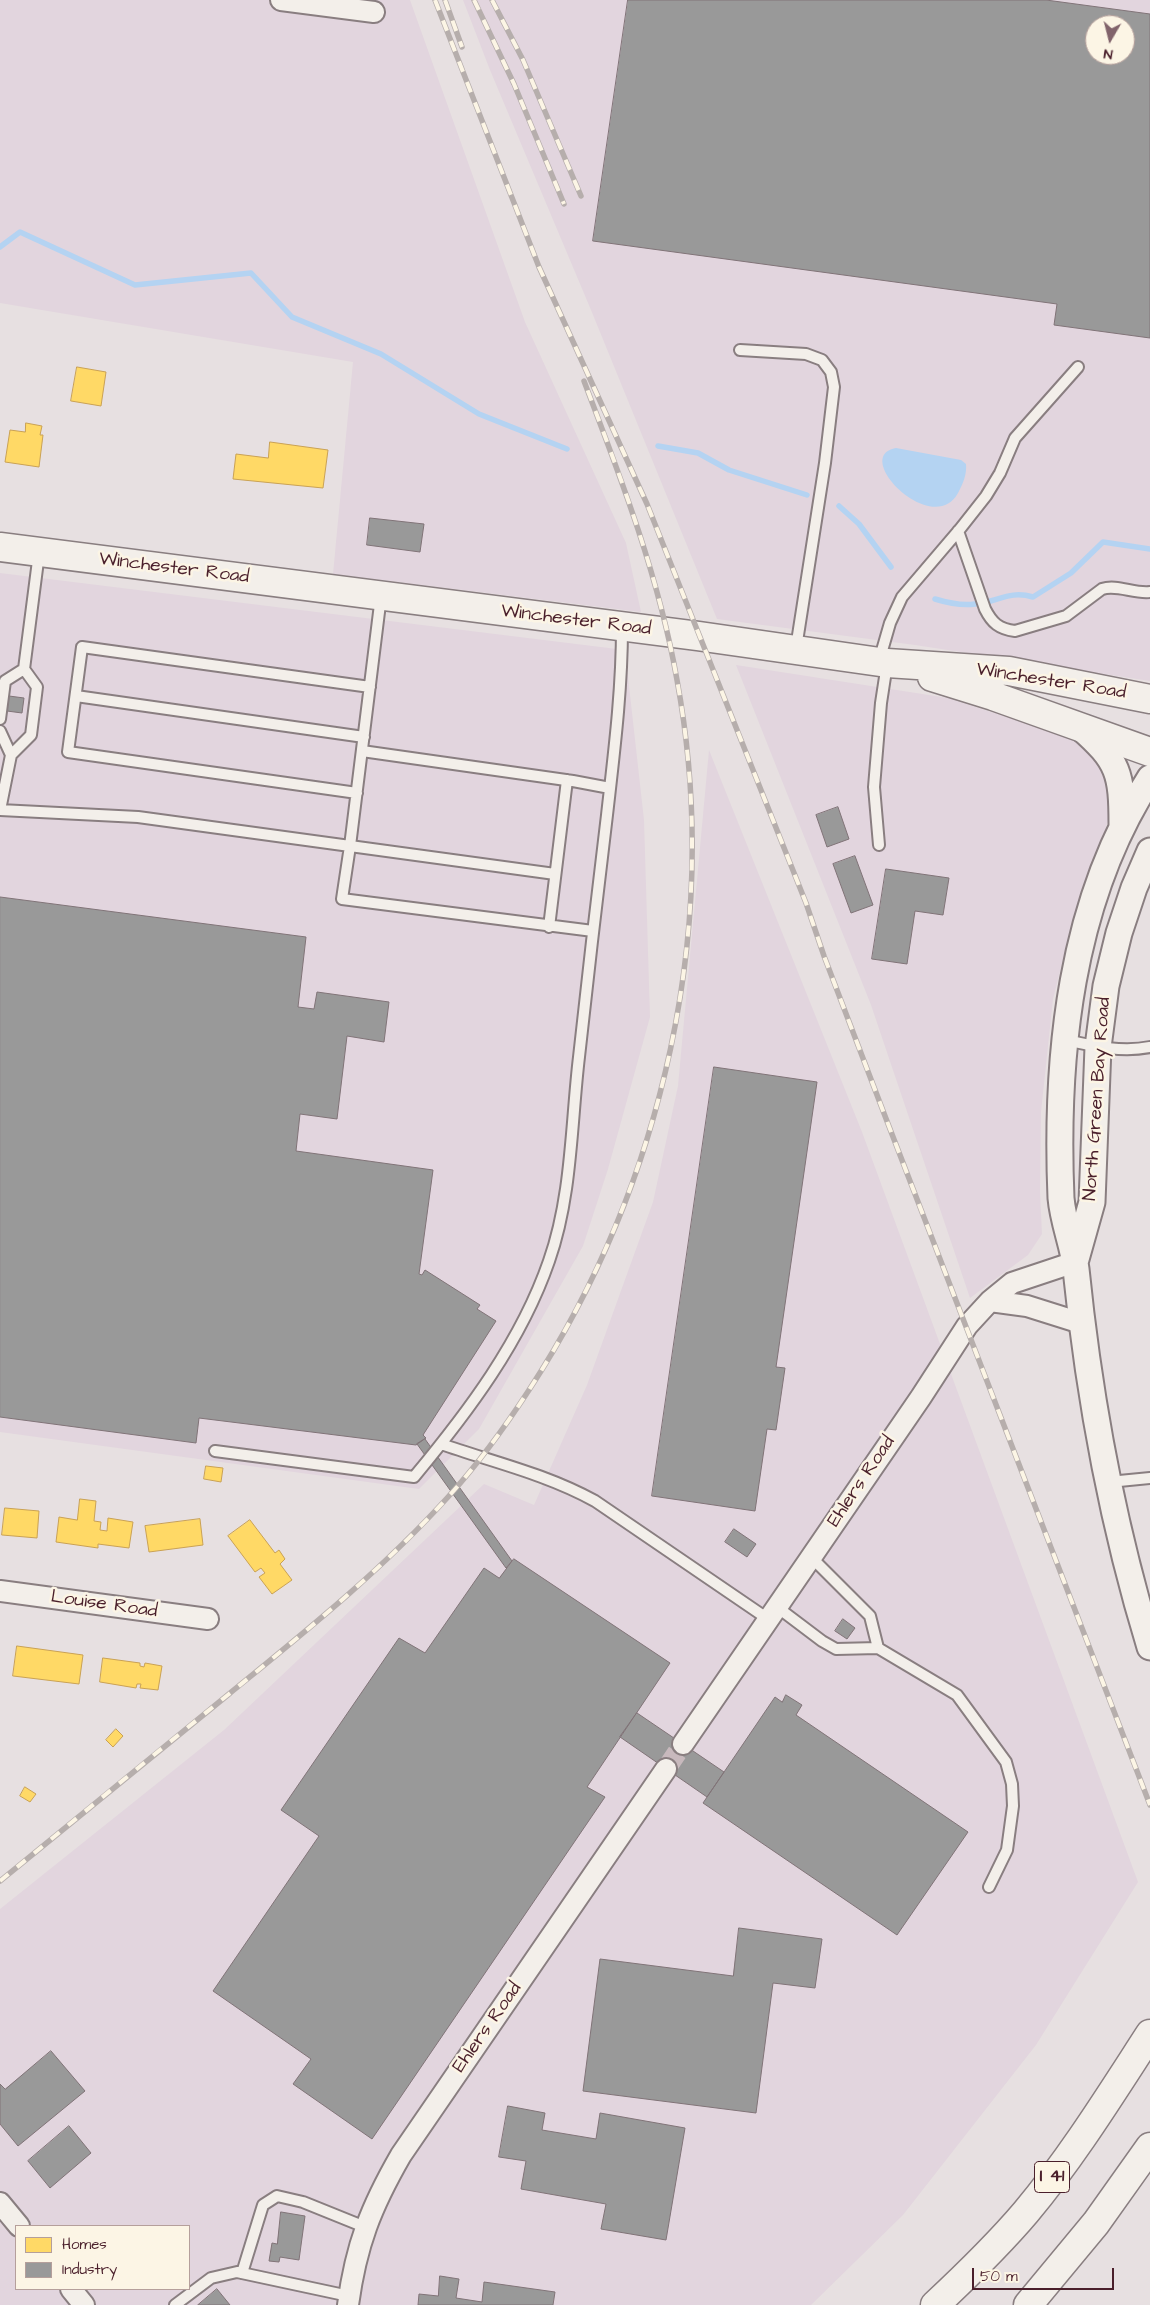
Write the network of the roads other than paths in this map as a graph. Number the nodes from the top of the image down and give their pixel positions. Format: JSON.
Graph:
{"nodes":[{"id":1,"x":281,"y":0,"type":"edge"},
{"id":2,"x":374,"y":12,"type":"dead end"},
{"id":3,"x":740,"y":350,"type":"dead end"},
{"id":4,"x":1078,"y":367,"type":"dead end"},
{"id":5,"x":958,"y":532,"type":"junction"},
{"id":6,"x":0,"y":547,"type":"edge"},
{"id":7,"x":39,"y":552,"type":"junction"},
{"id":8,"x":1150,"y":592,"type":"edge"},
{"id":9,"x":381,"y":596,"type":"junction"},
{"id":10,"x":622,"y":626,"type":"junction"},
{"id":11,"x":796,"y":649,"type":"junction"},
{"id":12,"x":883,"y":662,"type":"junction"},
{"id":13,"x":24,"y":669,"type":"junction"},
{"id":14,"x":370,"y":687,"type":"junction"},
{"id":15,"x":76,"y":696,"type":"junction"},
{"id":16,"x":1150,"y":699,"type":"edge"},
{"id":17,"x":0,"y":719,"type":"edge"},
{"id":18,"x":1080,"y":728,"type":"junction"},
{"id":19,"x":0,"y":731,"type":"edge"},
{"id":20,"x":364,"y":737,"type":"junction"},
{"id":21,"x":362,"y":751,"type":"junction"},
{"id":22,"x":1150,"y":752,"type":"edge"},
{"id":23,"x":11,"y":755,"type":"junction"},
{"id":24,"x":1150,"y":778,"type":"edge"},
{"id":25,"x":567,"y":780,"type":"junction"},
{"id":26,"x":610,"y":788,"type":"junction"},
{"id":27,"x":357,"y":793,"type":"junction"},
{"id":28,"x":0,"y":810,"type":"edge"},
{"id":29,"x":1122,"y":828,"type":"junction"},
{"id":30,"x":350,"y":846,"type":"junction"},
{"id":31,"x":879,"y":846,"type":"dead end"},
{"id":32,"x":1150,"y":851,"type":"edge"},
{"id":33,"x":555,"y":874,"type":"junction"},
{"id":34,"x":549,"y":926,"type":"junction"},
{"id":35,"x":593,"y":931,"type":"junction"},
{"id":36,"x":1066,"y":1040,"type":"junction"},
{"id":37,"x":1098,"y":1047,"type":"junction"},
{"id":38,"x":1150,"y":1047,"type":"edge"},
{"id":39,"x":1075,"y":1262,"type":"junction"},
{"id":40,"x":990,"y":1301,"type":"junction"},
{"id":41,"x":1081,"y":1322,"type":"junction"},
{"id":42,"x":441,"y":1444,"type":"junction"},
{"id":43,"x":215,"y":1451,"type":"dead end"},
{"id":44,"x":1150,"y":1478,"type":"edge"},
{"id":45,"x":1108,"y":1482,"type":"junction"},
{"id":46,"x":811,"y":1557,"type":"junction"},
{"id":47,"x":0,"y":1591,"type":"edge"},
{"id":48,"x":773,"y":1613,"type":"junction"},
{"id":49,"x":208,"y":1619,"type":"dead end"},
{"id":50,"x":1150,"y":1647,"type":"edge"},
{"id":51,"x":878,"y":1648,"type":"junction"},
{"id":52,"x":683,"y":1744,"type":"tunnel mouth"},
{"id":53,"x":666,"y":1769,"type":"tunnel mouth"},
{"id":54,"x":989,"y":1887,"type":"dead end"},
{"id":55,"x":1150,"y":2034,"type":"edge"},
{"id":56,"x":1150,"y":2147,"type":"edge"},
{"id":57,"x":0,"y":2203,"type":"edge"},
{"id":58,"x":18,"y":2225,"type":"edge"},
{"id":59,"x":365,"y":2228,"type":"junction"},
{"id":60,"x":242,"y":2273,"type":"junction"},
{"id":61,"x":72,"y":2290,"type":"edge"},
{"id":62,"x":349,"y":2301,"type":"edge"},
{"id":63,"x":84,"y":2305,"type":"edge"},
{"id":64,"x":175,"y":2305,"type":"edge"},
{"id":65,"x":935,"y":2305,"type":"edge"},
{"id":66,"x":1028,"y":2305,"type":"edge"}],
"edges":[{"from":1,"to":2,"type":"street"},
{"from":3,"to":11,"type":"lane"},
{"from":4,"to":5,"type":"lane"},
{"from":5,"to":8,"type":"lane"},
{"from":5,"to":12,"type":"lane"},
{"from":6,"to":7,"type":"main road","name":"Winchester Road"},
{"from":7,"to":9,"type":"main road","name":"Winchester Road"},
{"from":7,"to":13,"type":"lane"},
{"from":9,"to":10,"type":"main road","name":"Winchester Road"},
{"from":9,"to":14,"type":"lane"},
{"from":10,"to":11,"type":"main road","name":"Winchester Road"},
{"from":10,"to":26,"type":"lane"},
{"from":11,"to":12,"type":"main road","name":"Winchester Road"},
{"from":12,"to":16,"type":"main road","name":"Winchester Road"},
{"from":12,"to":18,"type":"main road"},
{"from":12,"to":31,"type":"lane"},
{"from":13,"to":17,"type":"lane"},
{"from":13,"to":23,"type":"lane"},
{"from":14,"to":15,"type":"lane"},
{"from":14,"to":20,"type":"lane"},
{"from":15,"to":20,"type":"lane"},
{"from":15,"to":27,"type":"lane"},
{"from":18,"to":22,"type":"main road"},
{"from":18,"to":29,"type":"street"},
{"from":19,"to":23,"type":"lane"},
{"from":20,"to":21,"type":"lane"},
{"from":21,"to":25,"type":"lane"},
{"from":21,"to":27,"type":"lane"},
{"from":23,"to":28,"type":"lane"},
{"from":24,"to":29,"type":"street","name":"North Green Bay Road"},
{"from":25,"to":26,"type":"lane"},
{"from":25,"to":33,"type":"lane"},
{"from":26,"to":35,"type":"lane"},
{"from":27,"to":30,"type":"lane"},
{"from":28,"to":30,"type":"lane"},
{"from":29,"to":36,"type":"street","name":"North Green Bay Road"},
{"from":30,"to":33,"type":"lane"},
{"from":30,"to":34,"type":"lane"},
{"from":32,"to":37,"type":"street","name":"North Green Bay Road"},
{"from":33,"to":34,"type":"lane"},
{"from":34,"to":35,"type":"lane"},
{"from":35,"to":42,"type":"lane"},
{"from":36,"to":37,"type":"lane"},
{"from":36,"to":39,"type":"street","name":"North Green Bay Road"},
{"from":37,"to":38,"type":"lane"},
{"from":37,"to":39,"type":"street","name":"North Green Bay Road"},
{"from":39,"to":40,"type":"street","name":"Ehlers Road"},
{"from":39,"to":41,"type":"street","name":"North Green Bay Road"},
{"from":40,"to":41,"type":"street"},
{"from":40,"to":46,"type":"street","name":"Ehlers Road"},
{"from":41,"to":45,"type":"street","name":"North Green Bay Road"},
{"from":42,"to":43,"type":"lane"},
{"from":42,"to":48,"type":"lane"},
{"from":44,"to":45,"type":"lane"},
{"from":45,"to":50,"type":"street","name":"North Green Bay Road"},
{"from":46,"to":48,"type":"street","name":"Ehlers Road"},
{"from":46,"to":51,"type":"lane"},
{"from":47,"to":49,"type":"street","name":"Louise Road"},
{"from":48,"to":51,"type":"lane"},
{"from":48,"to":52,"type":"street","name":"Ehlers Road"},
{"from":51,"to":54,"type":"lane"},
{"from":53,"to":59,"type":"street","name":"Ehlers Road"},
{"from":55,"to":65,"type":"main road","number":"I 41"},
{"from":56,"to":66,"type":"main road"},
{"from":57,"to":58,"type":"street"},
{"from":59,"to":60,"type":"lane"},
{"from":59,"to":62,"type":"street","name":"Ehlers Road"},
{"from":60,"to":62,"type":"lane"},
{"from":60,"to":64,"type":"lane"},
{"from":61,"to":63,"type":"street"}]}
